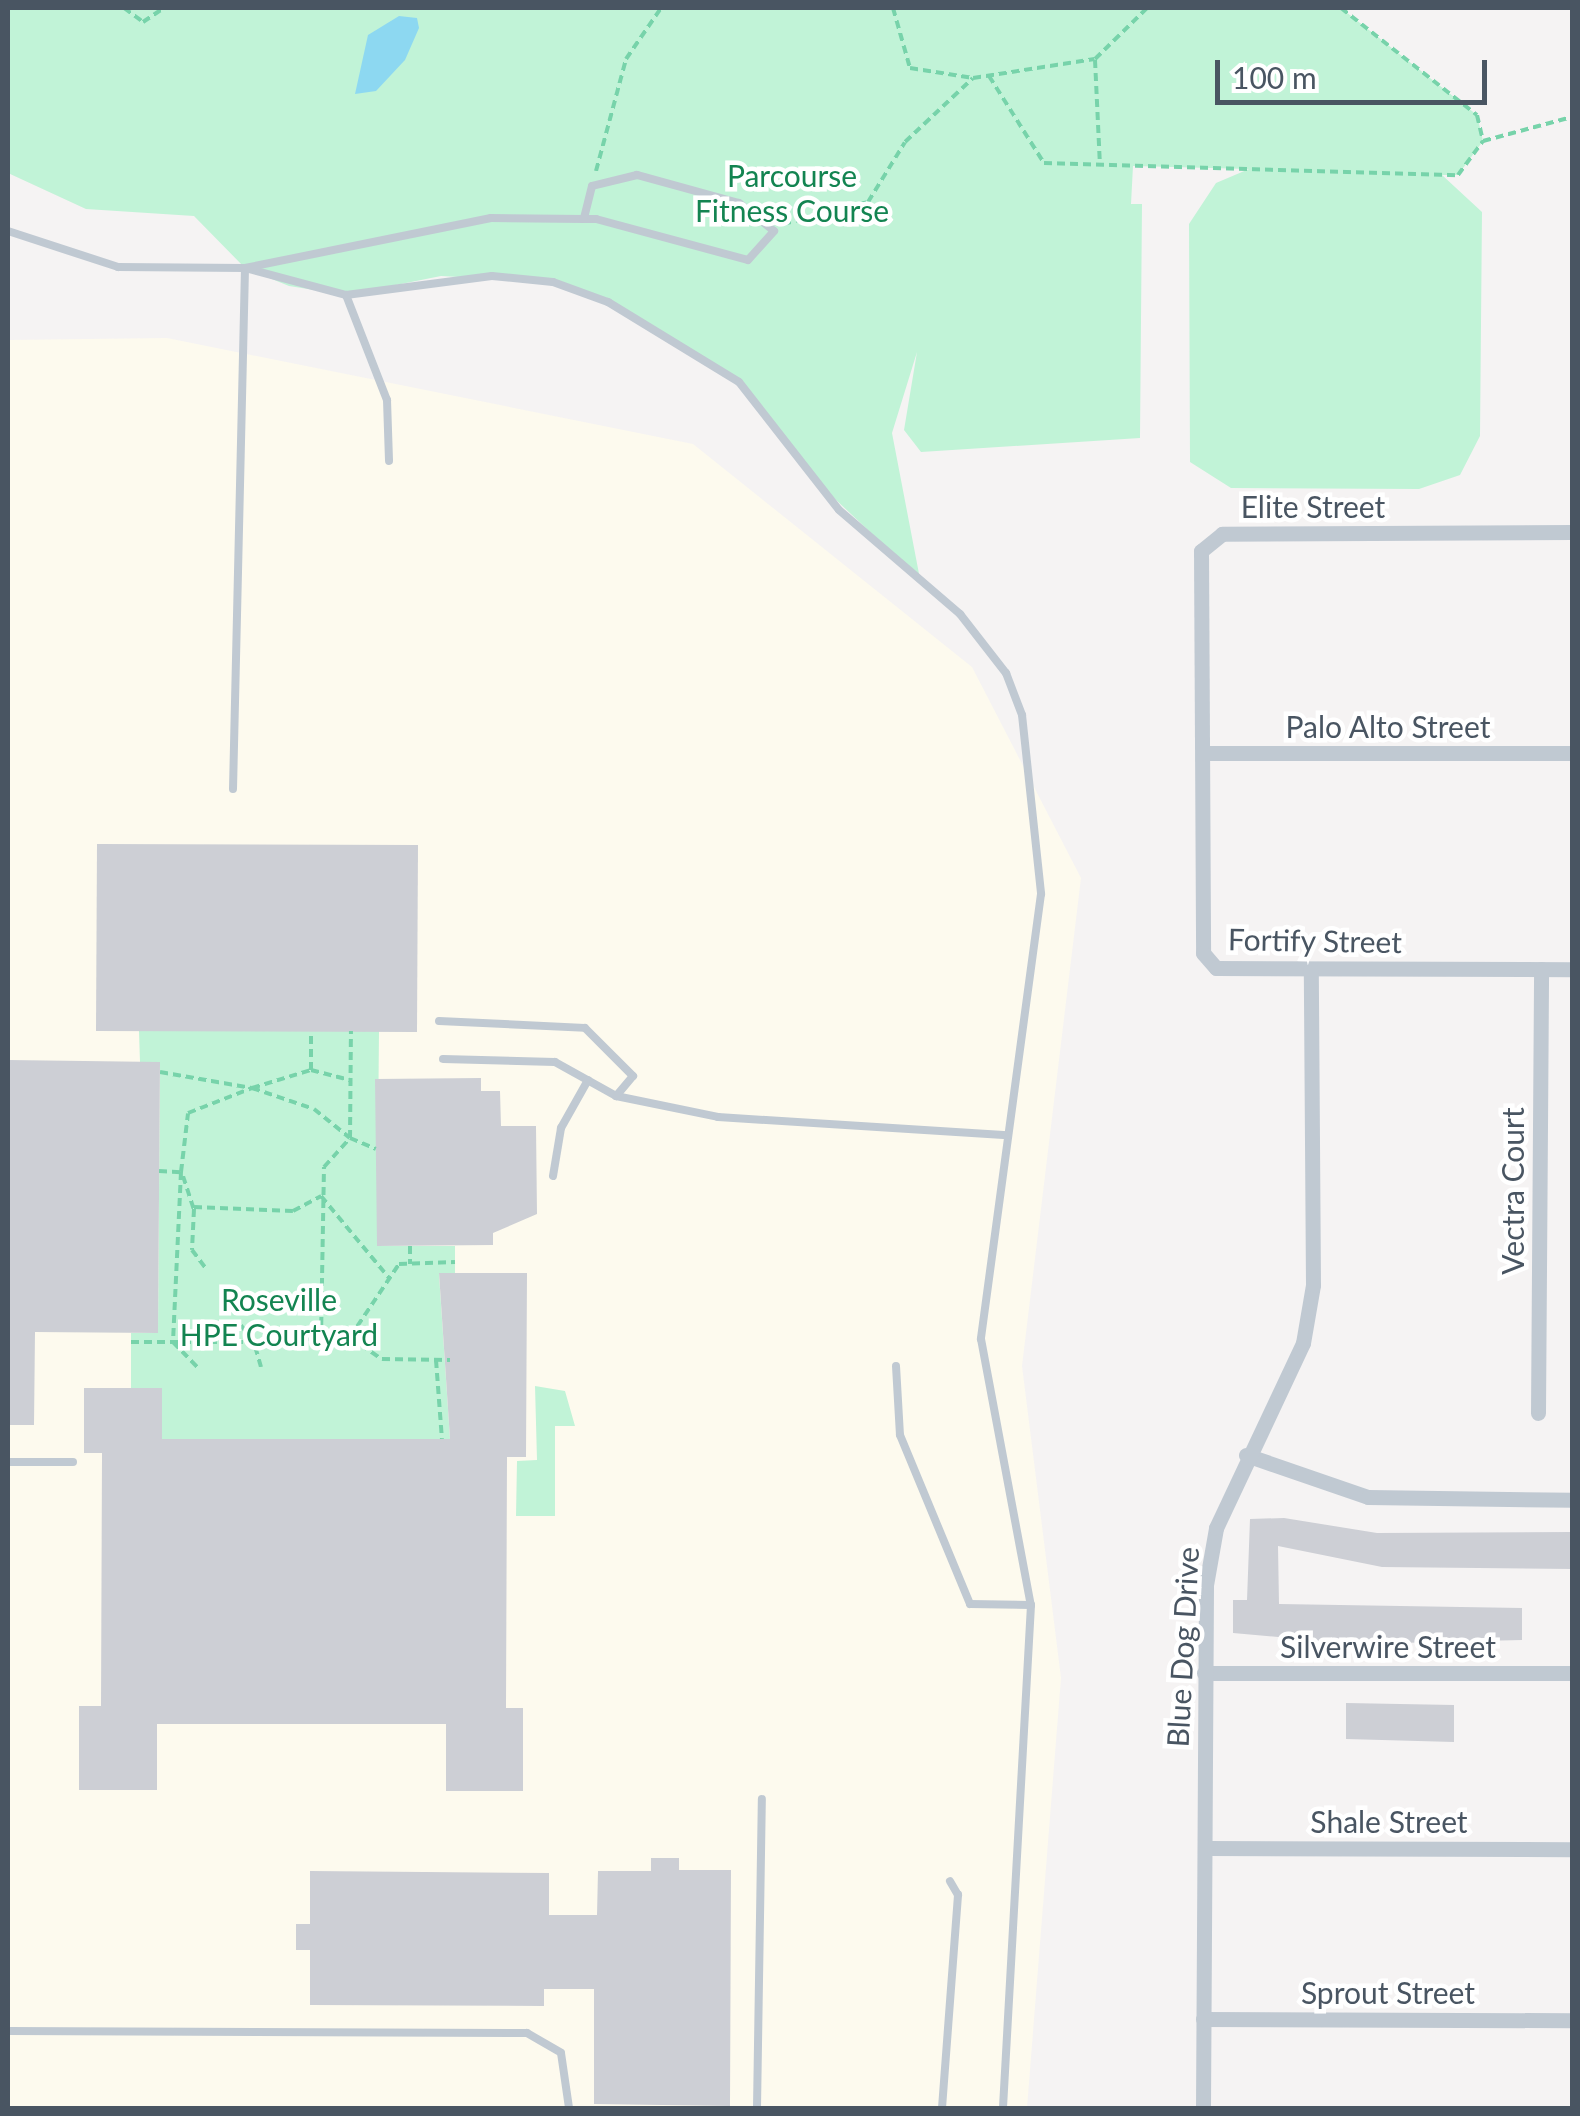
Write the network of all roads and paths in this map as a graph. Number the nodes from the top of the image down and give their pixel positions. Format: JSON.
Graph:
{"nodes":[{"id":1,"x":124,"y":8,"type":"edge"},
{"id":2,"x":164,"y":8,"type":"edge"},
{"id":3,"x":662,"y":8,"type":"edge"},
{"id":4,"x":893,"y":8,"type":"edge"},
{"id":5,"x":1147,"y":8,"type":"edge"},
{"id":6,"x":1341,"y":8,"type":"edge"},
{"id":7,"x":1095,"y":59,"type":"junction"},
{"id":8,"x":990,"y":76,"type":"junction"},
{"id":9,"x":973,"y":78,"type":"junction"},
{"id":10,"x":1572,"y":117,"type":"edge"},
{"id":11,"x":1483,"y":141,"type":"junction"},
{"id":12,"x":1100,"y":165,"type":"junction"},
{"id":13,"x":592,"y":186,"type":"junction"},
{"id":14,"x":584,"y":219,"type":"junction"},
{"id":15,"x":8,"y":230,"type":"edge"},
{"id":16,"x":774,"y":231,"type":"junction"},
{"id":17,"x":245,"y":268,"type":"junction"},
{"id":18,"x":346,"y":295,"type":"junction"},
{"id":19,"x":390,"y":462,"type":"dead end"},
{"id":20,"x":1572,"y":532,"type":"edge"},
{"id":21,"x":1572,"y":753,"type":"edge"},
{"id":22,"x":1204,"y":754,"type":"junction"},
{"id":23,"x":234,"y":789,"type":"dead end"},
{"id":24,"x":1311,"y":968,"type":"junction"},
{"id":25,"x":1540,"y":969,"type":"junction"},
{"id":26,"x":1572,"y":969,"type":"edge"},
{"id":27,"x":439,"y":1021,"type":"dead end"},
{"id":28,"x":311,"y":1032,"type":"dead end"},
{"id":29,"x":351,"y":1032,"type":"dead end"},
{"id":30,"x":443,"y":1059,"type":"dead end"},
{"id":31,"x":311,"y":1070,"type":"junction"},
{"id":32,"x":160,"y":1072,"type":"dead end"},
{"id":33,"x":588,"y":1080,"type":"junction"},
{"id":34,"x":351,"y":1081,"type":"junction"},
{"id":35,"x":252,"y":1088,"type":"junction"},
{"id":36,"x":616,"y":1096,"type":"junction"},
{"id":37,"x":1008,"y":1135,"type":"junction"},
{"id":38,"x":350,"y":1138,"type":"junction"},
{"id":39,"x":376,"y":1149,"type":"dead end"},
{"id":40,"x":159,"y":1171,"type":"dead end"},
{"id":41,"x":182,"y":1172,"type":"junction"},
{"id":42,"x":553,"y":1176,"type":"dead end"},
{"id":43,"x":320,"y":1196,"type":"junction"},
{"id":44,"x":194,"y":1207,"type":"junction"},
{"id":45,"x":410,"y":1246,"type":"dead end"},
{"id":46,"x":455,"y":1262,"type":"dead end"},
{"id":47,"x":410,"y":1264,"type":"junction"},
{"id":48,"x":207,"y":1270,"type":"dead end"},
{"id":49,"x":389,"y":1278,"type":"junction"},
{"id":50,"x":240,"y":1324,"type":"dead end"},
{"id":51,"x":350,"y":1337,"type":"junction"},
{"id":52,"x":322,"y":1338,"type":"junction"},
{"id":53,"x":131,"y":1342,"type":"dead end"},
{"id":54,"x":173,"y":1342,"type":"junction"},
{"id":55,"x":254,"y":1342,"type":"junction"},
{"id":56,"x":436,"y":1360,"type":"junction"},
{"id":57,"x":450,"y":1360,"type":"dead end"},
{"id":58,"x":197,"y":1366,"type":"dead end"},
{"id":59,"x":896,"y":1366,"type":"dead end"},
{"id":60,"x":261,"y":1368,"type":"dead end"},
{"id":61,"x":1538,"y":1413,"type":"dead end"},
{"id":62,"x":442,"y":1439,"type":"dead end"},
{"id":63,"x":1246,"y":1455,"type":"junction"},
{"id":64,"x":8,"y":1462,"type":"edge"},
{"id":65,"x":73,"y":1462,"type":"dead end"},
{"id":66,"x":1572,"y":1500,"type":"edge"},
{"id":67,"x":1030,"y":1605,"type":"junction"},
{"id":68,"x":1204,"y":1673,"type":"junction"},
{"id":69,"x":1572,"y":1673,"type":"edge"},
{"id":70,"x":762,"y":1799,"type":"dead end"},
{"id":71,"x":1206,"y":1848,"type":"junction"},
{"id":72,"x":1572,"y":1849,"type":"edge"},
{"id":73,"x":950,"y":1881,"type":"dead end"},
{"id":74,"x":1203,"y":2020,"type":"junction"},
{"id":75,"x":1572,"y":2020,"type":"edge"},
{"id":76,"x":8,"y":2031,"type":"edge"},
{"id":77,"x":570,"y":2108,"type":"edge"},
{"id":78,"x":757,"y":2108,"type":"edge"},
{"id":79,"x":942,"y":2108,"type":"edge"},
{"id":80,"x":1002,"y":2108,"type":"edge"},
{"id":81,"x":1203,"y":2108,"type":"edge"}],
"edges":[{"from":1,"to":2,"type":"path"},
{"from":3,"to":13,"type":"path"},
{"from":4,"to":9,"type":"path"},
{"from":5,"to":7,"type":"path"},
{"from":6,"to":11,"type":"path"},
{"from":7,"to":8,"type":"path"},
{"from":7,"to":12,"type":"path"},
{"from":8,"to":9,"type":"path"},
{"from":8,"to":12,"type":"path"},
{"from":9,"to":16,"type":"path"},
{"from":10,"to":11,"type":"path"},
{"from":11,"to":12,"type":"path"},
{"from":13,"to":14,"type":"lane"},
{"from":13,"to":16,"type":"lane"},
{"from":14,"to":16,"type":"lane"},
{"from":14,"to":17,"type":"lane"},
{"from":15,"to":17,"type":"lane"},
{"from":17,"to":18,"type":"lane"},
{"from":17,"to":23,"type":"lane"},
{"from":18,"to":19,"type":"lane"},
{"from":18,"to":37,"type":"lane"},
{"from":20,"to":22,"type":"street","name":"Elite Street"},
{"from":21,"to":22,"type":"street","name":"Palo Alto Street"},
{"from":22,"to":24,"type":"street","name":"Fortify Street"},
{"from":24,"to":25,"type":"street","name":"Fortify Street"},
{"from":24,"to":63,"type":"street","name":"Blue Dog Drive"},
{"from":25,"to":26,"type":"street","name":"Fortify Street"},
{"from":25,"to":61,"type":"street","name":"Vectra Court"},
{"from":27,"to":36,"type":"lane"},
{"from":28,"to":31,"type":"path"},
{"from":29,"to":34,"type":"path"},
{"from":30,"to":33,"type":"lane"},
{"from":31,"to":34,"type":"path"},
{"from":31,"to":35,"type":"path"},
{"from":32,"to":35,"type":"path"},
{"from":33,"to":36,"type":"lane"},
{"from":33,"to":42,"type":"lane"},
{"from":34,"to":38,"type":"path"},
{"from":35,"to":38,"type":"path"},
{"from":35,"to":41,"type":"path"},
{"from":36,"to":37,"type":"lane"},
{"from":37,"to":67,"type":"lane"},
{"from":38,"to":39,"type":"path"},
{"from":38,"to":43,"type":"path"},
{"from":40,"to":41,"type":"path"},
{"from":41,"to":44,"type":"path"},
{"from":41,"to":54,"type":"path"},
{"from":43,"to":44,"type":"path"},
{"from":43,"to":49,"type":"path"},
{"from":43,"to":52,"type":"path"},
{"from":44,"to":48,"type":"path"},
{"from":45,"to":47,"type":"path"},
{"from":46,"to":47,"type":"path"},
{"from":47,"to":49,"type":"path"},
{"from":49,"to":51,"type":"path"},
{"from":50,"to":55,"type":"path"},
{"from":51,"to":52,"type":"path"},
{"from":51,"to":56,"type":"path"},
{"from":52,"to":55,"type":"path"},
{"from":53,"to":54,"type":"path"},
{"from":54,"to":55,"type":"path"},
{"from":54,"to":58,"type":"path"},
{"from":55,"to":60,"type":"path"},
{"from":56,"to":57,"type":"path"},
{"from":56,"to":62,"type":"path"},
{"from":59,"to":67,"type":"lane"},
{"from":63,"to":66,"type":"street"},
{"from":63,"to":68,"type":"street","name":"Blue Dog Drive"},
{"from":64,"to":65,"type":"lane"},
{"from":67,"to":80,"type":"lane"},
{"from":68,"to":69,"type":"street","name":"Silverwire Street"},
{"from":68,"to":71,"type":"street","name":"Blue Dog Drive"},
{"from":70,"to":78,"type":"lane"},
{"from":71,"to":72,"type":"street","name":"Shale Street"},
{"from":71,"to":74,"type":"street","name":"Blue Dog Drive"},
{"from":73,"to":79,"type":"lane"},
{"from":74,"to":75,"type":"street","name":"Sprout Street"},
{"from":74,"to":81,"type":"street","name":"Blue Dog Drive"},
{"from":76,"to":77,"type":"lane"}]}
